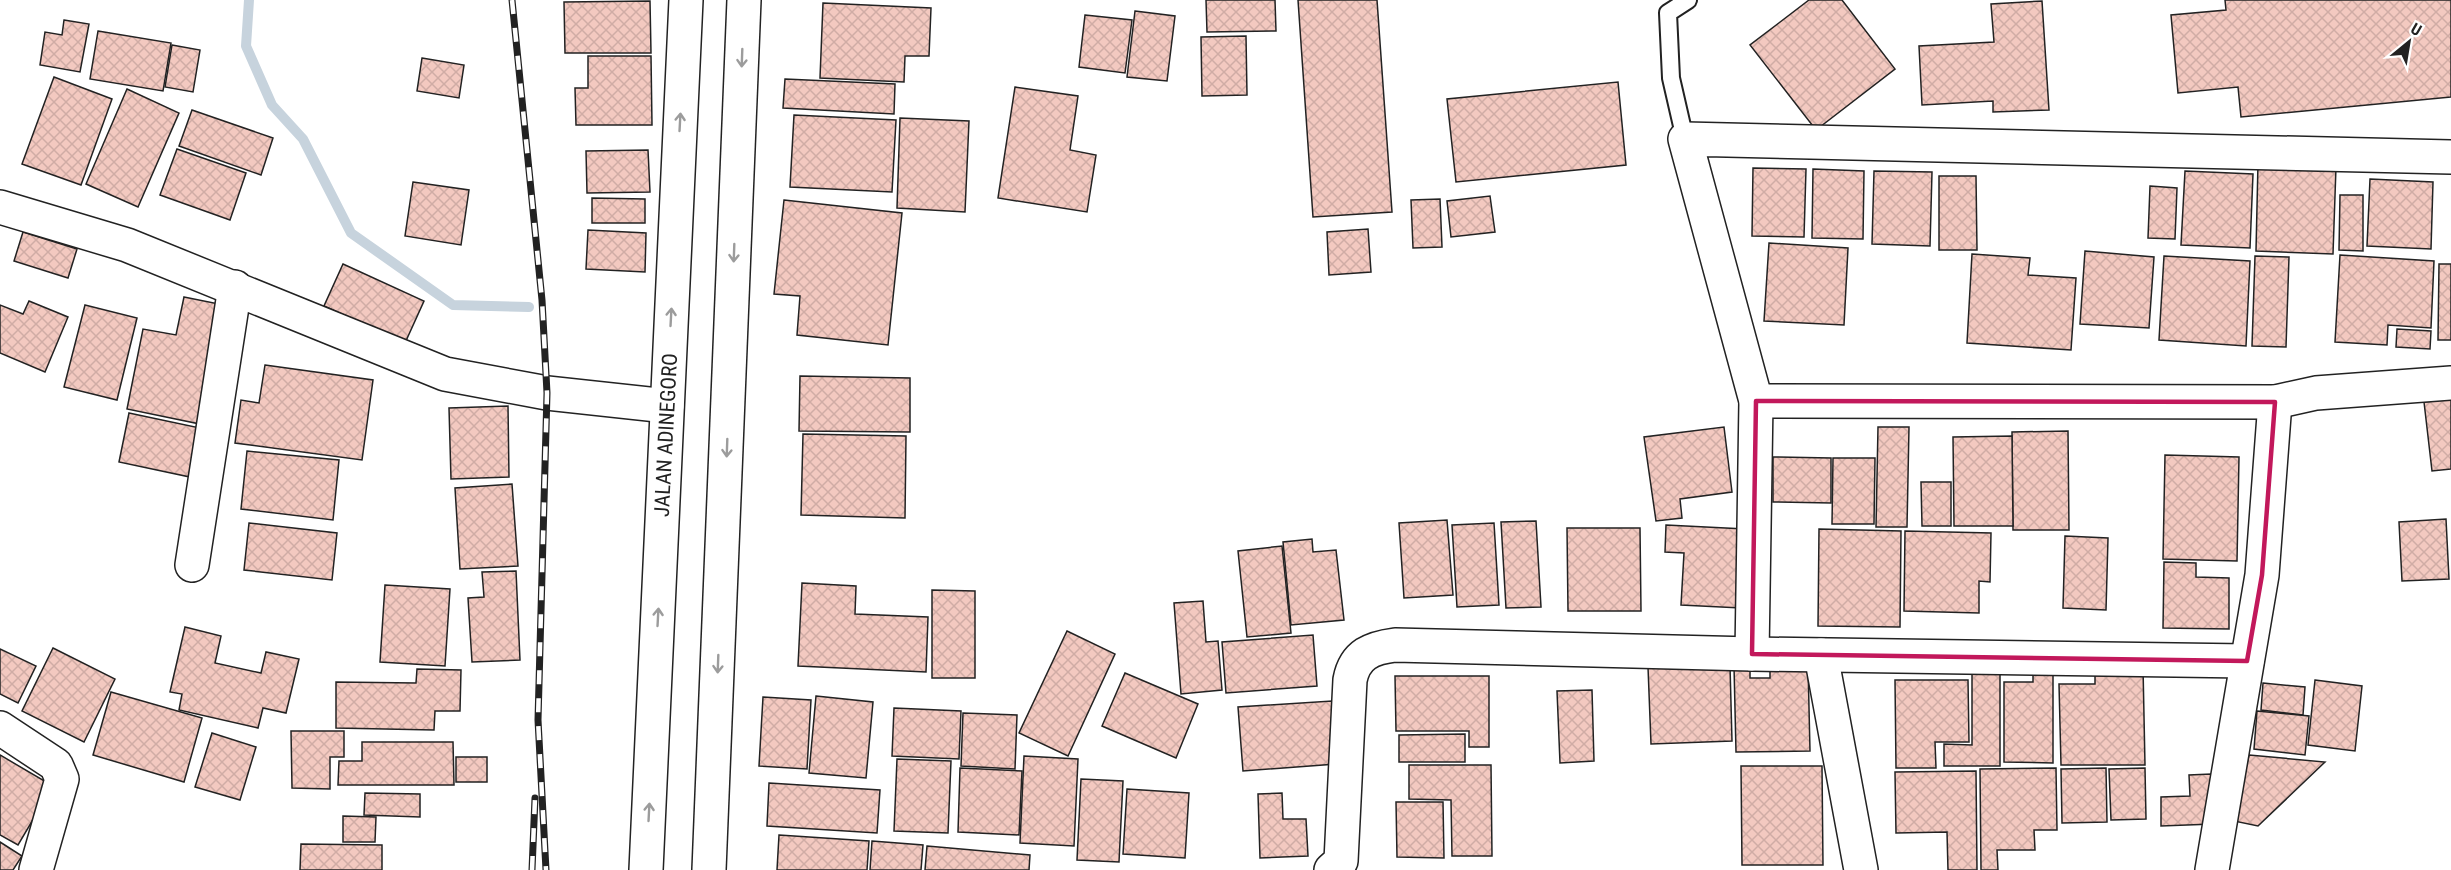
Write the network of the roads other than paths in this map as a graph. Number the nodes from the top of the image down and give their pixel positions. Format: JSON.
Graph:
{"nodes":[{"id":1,"x":686,"y":0,"type":"edge"},
{"id":2,"x":744,"y":0,"type":"edge"},
{"id":3,"x":1688,"y":0,"type":"edge"},
{"id":4,"x":1685,"y":139,"type":"junction"},
{"id":5,"x":2451,"y":157,"type":"edge"},
{"id":6,"x":0,"y":207,"type":"edge"},
{"id":7,"x":235,"y":287,"type":"junction"},
{"id":8,"x":2451,"y":383,"type":"edge"},
{"id":9,"x":1756,"y":401,"type":"junction"},
{"id":10,"x":2275,"y":402,"type":"junction"},
{"id":11,"x":667,"y":406,"type":"junction"},
{"id":12,"x":192,"y":566,"type":"dead end"},
{"id":13,"x":1752,"y":654,"type":"junction"},
{"id":14,"x":1821,"y":655,"type":"junction"},
{"id":15,"x":2247,"y":661,"type":"junction"},
{"id":16,"x":0,"y":728,"type":"edge"},
{"id":17,"x":36,"y":870,"type":"edge"},
{"id":18,"x":646,"y":870,"type":"edge"},
{"id":19,"x":709,"y":870,"type":"edge"},
{"id":20,"x":1331,"y":870,"type":"edge"},
{"id":21,"x":1861,"y":870,"type":"edge"},
{"id":22,"x":2212,"y":870,"type":"edge"}],
"edges":[{"from":11,"to":1,"type":"main road","name":"JALAN ADINEGORO","one_way":true},
{"from":2,"to":19,"type":"main road","one_way":true},
{"from":3,"to":4,"type":"lane"},
{"from":4,"to":5,"type":"main road"},
{"from":4,"to":9,"type":"main road"},
{"from":6,"to":7,"type":"main road"},
{"from":7,"to":11,"type":"main road"},
{"from":7,"to":12,"type":"main road"},
{"from":8,"to":10,"type":"main road"},
{"from":9,"to":10,"type":"main road"},
{"from":9,"to":13,"type":"main road"},
{"from":10,"to":15,"type":"main road"},
{"from":18,"to":11,"type":"main road","name":"JALAN ADINEGORO","one_way":true},
{"from":13,"to":14,"type":"main road"},
{"from":13,"to":20,"type":"main road"},
{"from":14,"to":15,"type":"main road"},
{"from":14,"to":21,"type":"main road"},
{"from":15,"to":22,"type":"main road"},
{"from":16,"to":17,"type":"main road"}]}
